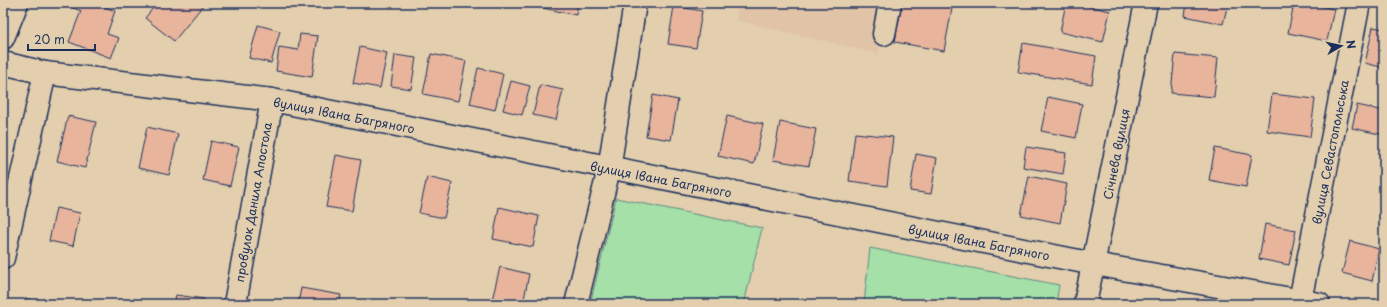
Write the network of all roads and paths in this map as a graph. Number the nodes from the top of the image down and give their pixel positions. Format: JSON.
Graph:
{"nodes":[{"id":1,"x":17,"y":3,"type":"edge"},
{"id":2,"x":635,"y":3,"type":"edge"},
{"id":3,"x":890,"y":3,"type":"edge"},
{"id":4,"x":1146,"y":3,"type":"edge"},
{"id":5,"x":1360,"y":3,"type":"edge"},
{"id":6,"x":884,"y":34,"type":"dead end"},
{"id":7,"x":3,"y":38,"type":"edge"},
{"id":8,"x":3,"y":63,"type":"edge"},
{"id":9,"x":45,"y":73,"type":"junction"},
{"id":10,"x":272,"y":100,"type":"junction"},
{"id":11,"x":609,"y":169,"type":"junction"},
{"id":12,"x":3,"y":258,"type":"edge"},
{"id":13,"x":1094,"y":264,"type":"junction"},
{"id":14,"x":1309,"y":302,"type":"edge"},
{"id":15,"x":235,"y":304,"type":"edge"},
{"id":16,"x":576,"y":304,"type":"edge"},
{"id":17,"x":1085,"y":304,"type":"edge"}],
"edges":[{"from":1,"to":7,"type":"street"},
{"from":2,"to":11,"type":"street"},
{"from":3,"to":6,"type":"street"},
{"from":4,"to":13,"type":"street","name":"Січнева вулиця"},
{"from":5,"to":14,"type":"street","name":"вулиця Севастопольська"},
{"from":8,"to":9,"type":"street","name":"вулиця Івана Багряного"},
{"from":9,"to":10,"type":"street","name":"вулиця Івана Багряного"},
{"from":9,"to":12,"type":"street"},
{"from":10,"to":11,"type":"street","name":"вулиця Івана Багряного"},
{"from":10,"to":15,"type":"street","name":"провулок Данила Апостола"},
{"from":11,"to":13,"type":"street","name":"вулиця Івана Багряного"},
{"from":11,"to":16,"type":"street"},
{"from":13,"to":14,"type":"street","name":"вулиця Івана Багряного"},
{"from":13,"to":17,"type":"street","name":"Січнева вулиця"}]}
